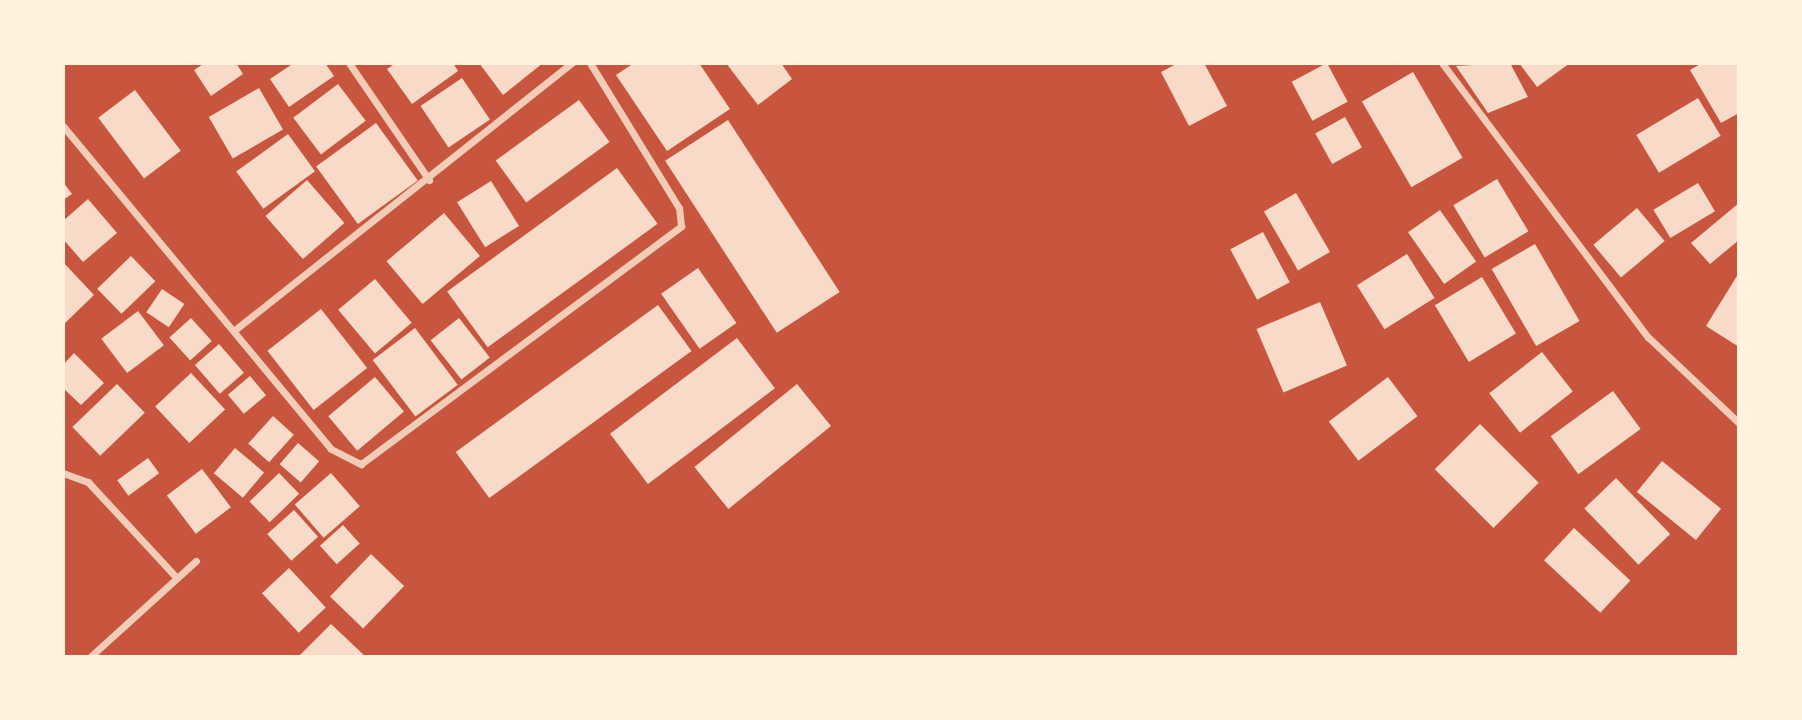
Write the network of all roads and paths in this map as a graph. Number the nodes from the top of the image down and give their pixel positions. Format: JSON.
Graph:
{"nodes":[{"id":1,"x":349,"y":63,"type":"edge"},
{"id":2,"x":572,"y":63,"type":"edge"},
{"id":3,"x":590,"y":63,"type":"edge"},
{"id":4,"x":1442,"y":63,"type":"edge"},
{"id":5,"x":63,"y":126,"type":"edge"},
{"id":6,"x":429,"y":180,"type":"junction"},
{"id":7,"x":236,"y":329,"type":"junction"},
{"id":8,"x":1739,"y":423,"type":"edge"},
{"id":9,"x":63,"y":472,"type":"edge"},
{"id":10,"x":196,"y":561,"type":"dead end"},
{"id":11,"x":175,"y":576,"type":"junction"},
{"id":12,"x":90,"y":657,"type":"edge"}],
"edges":[{"from":1,"to":6,"type":"street"},
{"from":2,"to":6,"type":"street"},
{"from":3,"to":7,"type":"street"},
{"from":4,"to":8,"type":"street"},
{"from":5,"to":7,"type":"street"},
{"from":6,"to":7,"type":"street"},
{"from":9,"to":11,"type":"street"},
{"from":10,"to":11,"type":"street"},
{"from":11,"to":12,"type":"street"}]}
